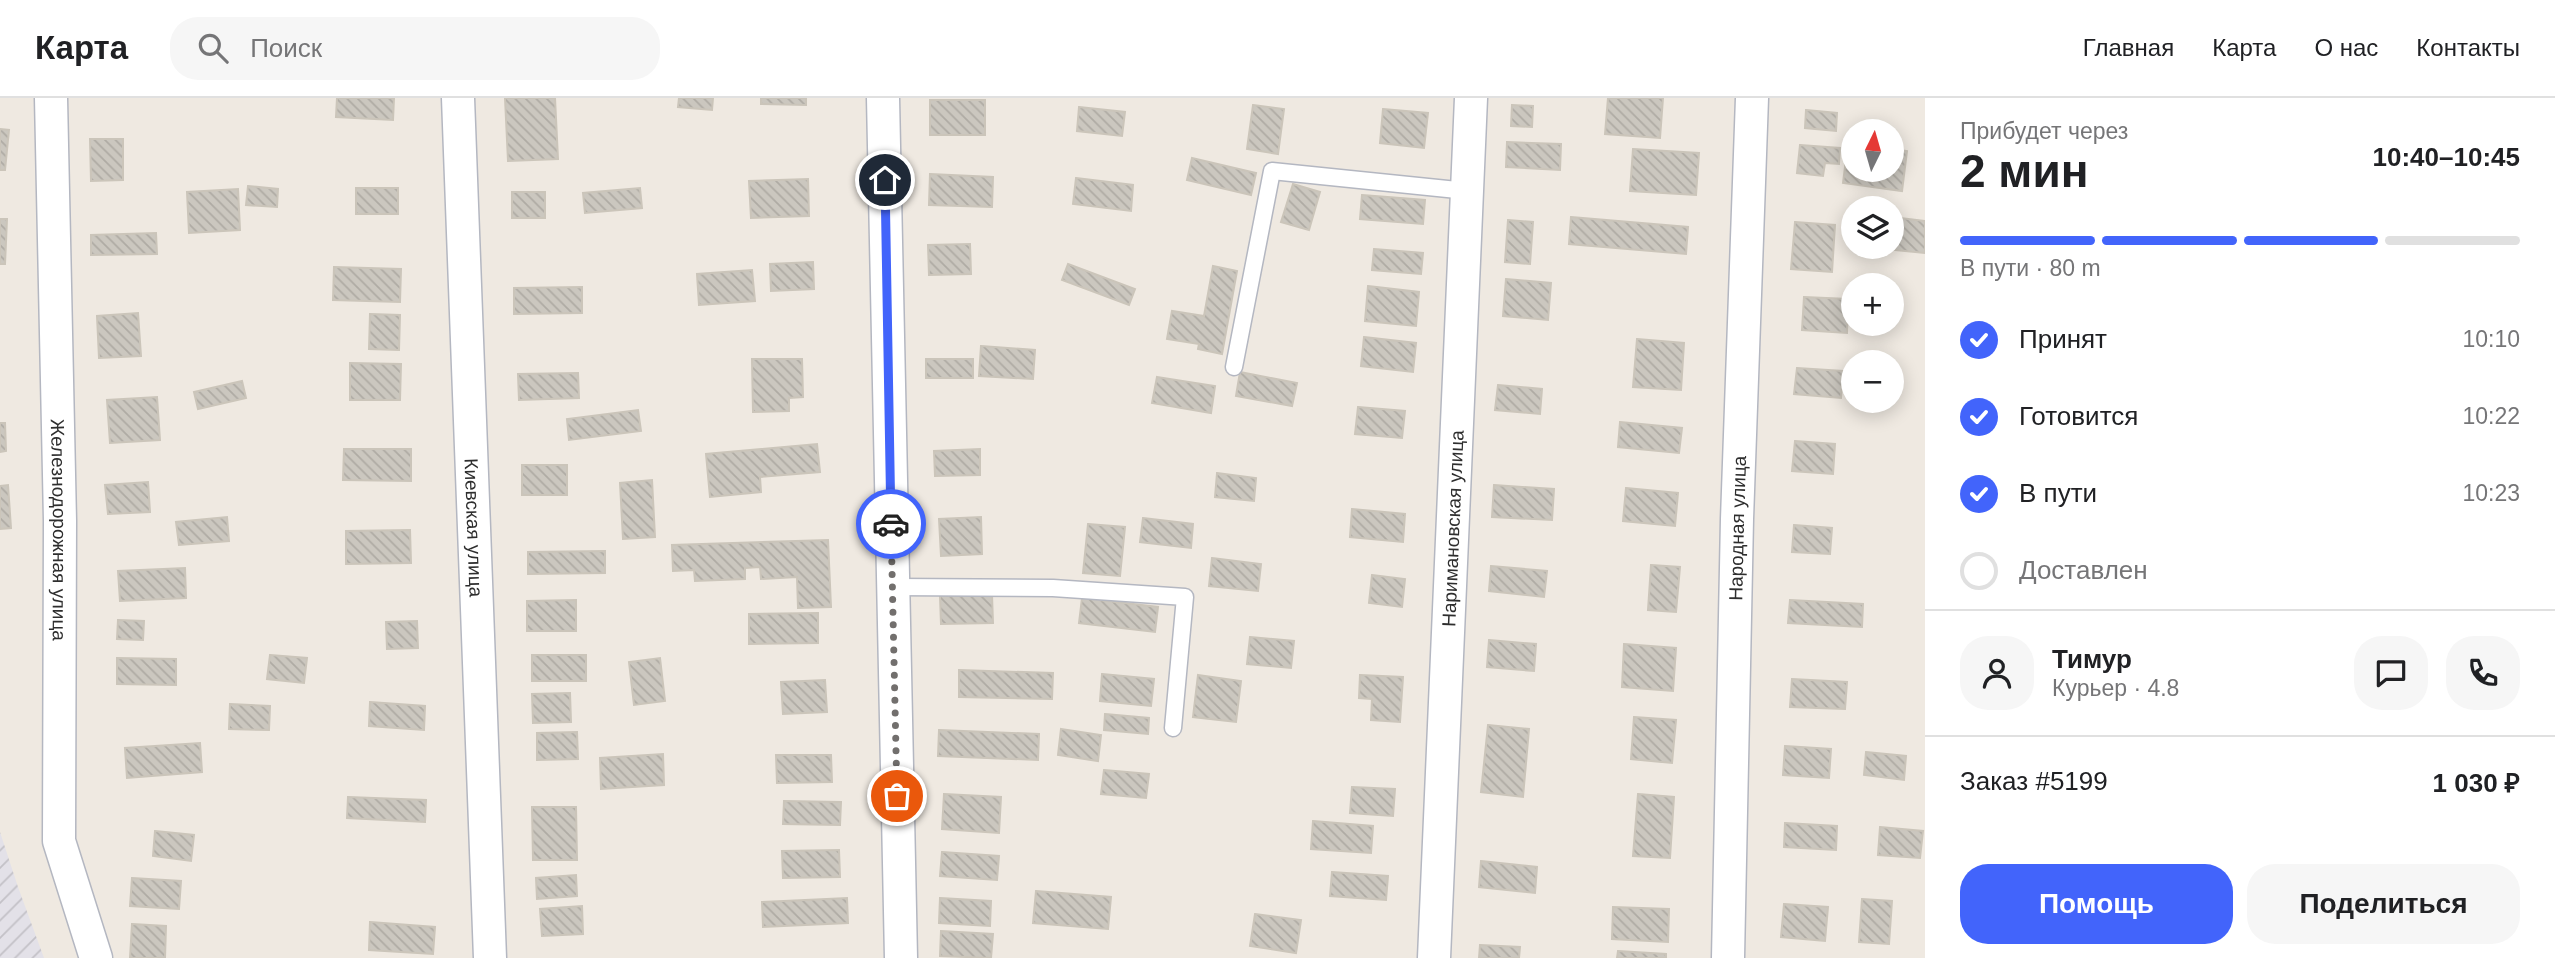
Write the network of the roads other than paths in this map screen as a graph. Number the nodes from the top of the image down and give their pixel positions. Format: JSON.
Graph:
{"nodes":[{"id":1,"x":51,"y":98,"type":"edge"},
{"id":2,"x":458,"y":98,"type":"edge"},
{"id":3,"x":883,"y":98,"type":"edge"},
{"id":4,"x":1471,"y":98,"type":"edge"},
{"id":5,"x":1752,"y":98,"type":"edge"},
{"id":6,"x":1467,"y":191,"type":"junction"},
{"id":7,"x":1234,"y":368,"type":"dead end"},
{"id":8,"x":893,"y":587,"type":"junction"},
{"id":9,"x":1173,"y":728,"type":"dead end"},
{"id":10,"x":96,"y":958,"type":"edge"},
{"id":11,"x":490,"y":958,"type":"edge"},
{"id":12,"x":901,"y":958,"type":"edge"},
{"id":13,"x":1434,"y":958,"type":"edge"},
{"id":14,"x":1728,"y":958,"type":"edge"}],
"edges":[{"from":1,"to":10,"type":"street","name":"Железнодорожная улица"},
{"from":2,"to":11,"type":"street","name":"Киевская улица"},
{"from":3,"to":8,"type":"street"},
{"from":4,"to":6,"type":"street","name":"Наримановская улица"},
{"from":5,"to":14,"type":"street","name":"Народная улица"},
{"from":6,"to":7,"type":"lane"},
{"from":6,"to":13,"type":"street","name":"Наримановская улица"},
{"from":8,"to":9,"type":"lane"},
{"from":8,"to":12,"type":"street"}]}
